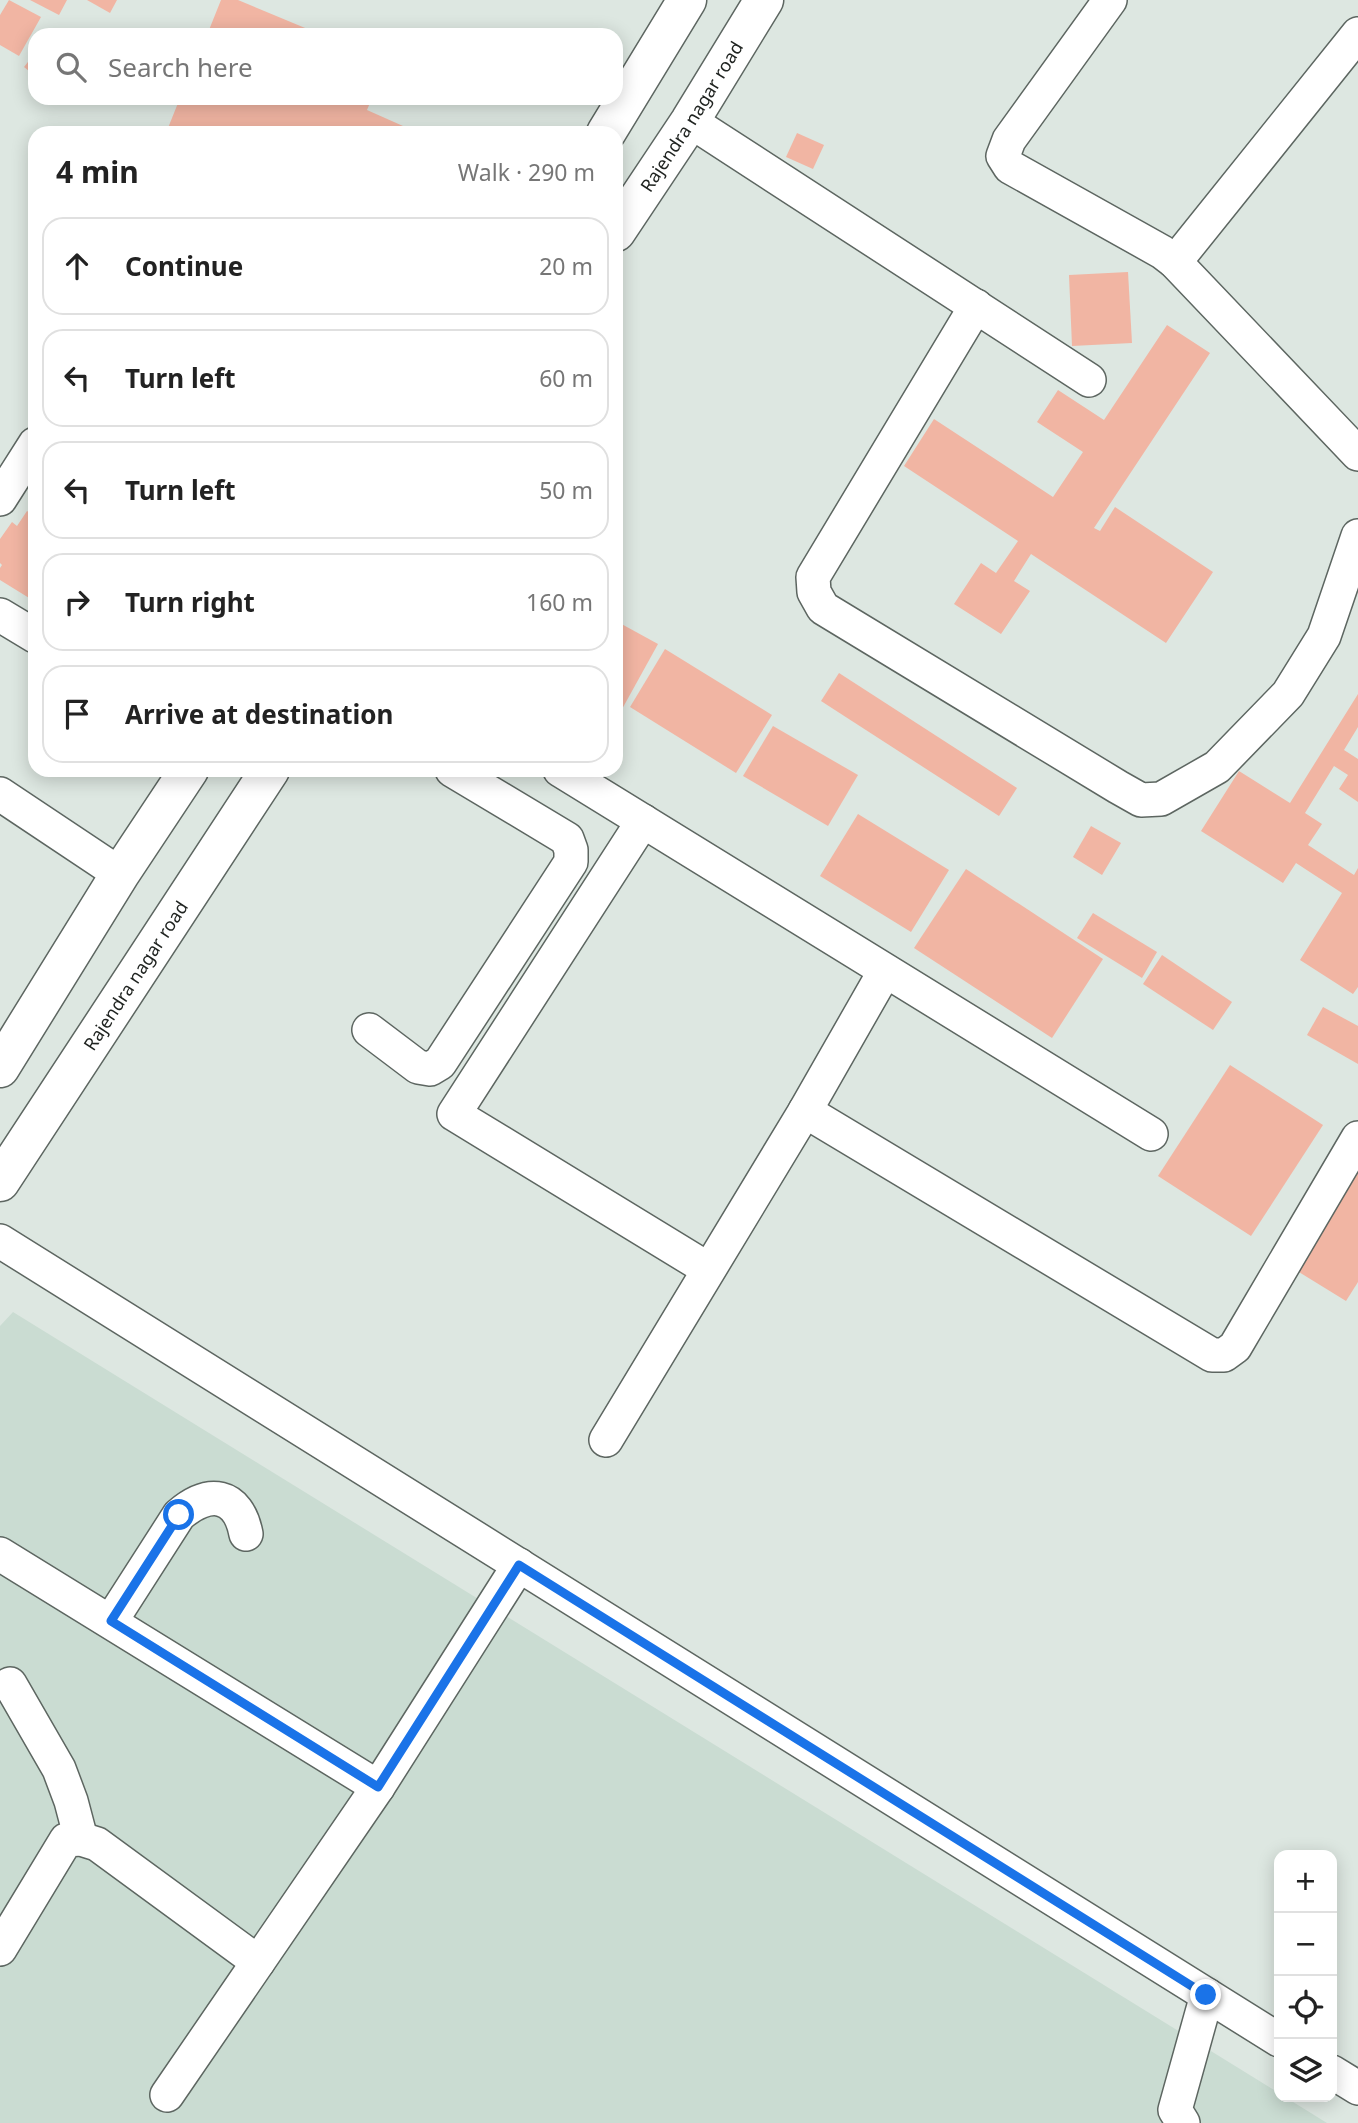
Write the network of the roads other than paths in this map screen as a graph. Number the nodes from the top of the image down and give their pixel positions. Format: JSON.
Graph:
{"nodes":[{"id":1,"x":687,"y":0,"type":"edge"},
{"id":2,"x":764,"y":0,"type":"edge"},
{"id":3,"x":1110,"y":0,"type":"edge"},
{"id":4,"x":1358,"y":34,"type":"edge"},
{"id":5,"x":690,"y":121,"type":"junction"},
{"id":6,"x":610,"y":126,"type":"edge"},
{"id":7,"x":623,"y":222,"type":"edge"},
{"id":8,"x":1175,"y":262,"type":"junction"},
{"id":9,"x":976,"y":306,"type":"junction"},
{"id":10,"x":1089,"y":380,"type":"dead end"},
{"id":11,"x":1358,"y":454,"type":"edge"},
{"id":12,"x":28,"y":455,"type":"edge"},
{"id":13,"x":0,"y":499,"type":"edge"},
{"id":14,"x":1358,"y":536,"type":"edge"},
{"id":15,"x":0,"y":615,"type":"edge"},
{"id":16,"x":28,"y":632,"type":"edge"},
{"id":17,"x":184,"y":777,"type":"edge"},
{"id":18,"x":265,"y":777,"type":"edge"},
{"id":19,"x":464,"y":777,"type":"edge"},
{"id":20,"x":571,"y":777,"type":"edge"},
{"id":21,"x":0,"y":794,"type":"edge"},
{"id":22,"x":643,"y":821,"type":"junction"},
{"id":23,"x":120,"y":874,"type":"junction"},
{"id":24,"x":885,"y":971,"type":"junction"},
{"id":25,"x":369,"y":1030,"type":"dead end"},
{"id":26,"x":0,"y":1068,"type":"edge"},
{"id":27,"x":805,"y":1111,"type":"junction"},
{"id":28,"x":1151,"y":1134,"type":"dead end"},
{"id":29,"x":1358,"y":1138,"type":"edge"},
{"id":30,"x":0,"y":1182,"type":"edge"},
{"id":31,"x":0,"y":1241,"type":"edge"},
{"id":32,"x":708,"y":1269,"type":"junction"},
{"id":33,"x":606,"y":1440,"type":"dead end"},
{"id":34,"x":246,"y":1534,"type":"dead end"},
{"id":35,"x":0,"y":1554,"type":"edge"},
{"id":36,"x":519,"y":1565,"type":"junction"},
{"id":37,"x":111,"y":1621,"type":"junction"},
{"id":38,"x":10,"y":1684,"type":"dead end"},
{"id":39,"x":378,"y":1787,"type":"junction"},
{"id":40,"x":81,"y":1839,"type":"junction"},
{"id":41,"x":0,"y":1949,"type":"edge"},
{"id":42,"x":258,"y":1962,"type":"junction"},
{"id":43,"x":1206,"y":1995,"type":"junction"},
{"id":44,"x":1277,"y":2039,"type":"edge"},
{"id":45,"x":1337,"y":2075,"type":"edge"},
{"id":46,"x":1358,"y":2088,"type":"edge"},
{"id":47,"x":167,"y":2095,"type":"dead end"},
{"id":48,"x":1182,"y":2123,"type":"edge"}],
"edges":[{"from":1,"to":6,"type":"main road"},
{"from":2,"to":5,"type":"main road","name":"Rajendra nagar road"},
{"from":3,"to":8,"type":"street"},
{"from":4,"to":8,"type":"street"},
{"from":5,"to":7,"type":"main road","name":"Rajendra nagar road"},
{"from":5,"to":9,"type":"street"},
{"from":8,"to":11,"type":"street"},
{"from":9,"to":10,"type":"street"},
{"from":9,"to":14,"type":"street"},
{"from":12,"to":13,"type":"street"},
{"from":15,"to":16,"type":"street"},
{"from":17,"to":23,"type":"main road"},
{"from":18,"to":30,"type":"main road","name":"Rajendra nagar road"},
{"from":19,"to":25,"type":"street"},
{"from":20,"to":22,"type":"street"},
{"from":21,"to":23,"type":"street"},
{"from":22,"to":24,"type":"street"},
{"from":22,"to":32,"type":"street"},
{"from":23,"to":26,"type":"main road"},
{"from":24,"to":27,"type":"street"},
{"from":24,"to":28,"type":"street"},
{"from":27,"to":29,"type":"street"},
{"from":27,"to":32,"type":"street"},
{"from":31,"to":36,"type":"street"},
{"from":32,"to":33,"type":"street"},
{"from":34,"to":37,"type":"street"},
{"from":35,"to":37,"type":"street"},
{"from":36,"to":39,"type":"street"},
{"from":36,"to":43,"type":"street"},
{"from":37,"to":39,"type":"street"},
{"from":38,"to":40,"type":"street"},
{"from":39,"to":42,"type":"street"},
{"from":40,"to":41,"type":"street"},
{"from":40,"to":42,"type":"street"},
{"from":42,"to":47,"type":"street"},
{"from":43,"to":44,"type":"street"},
{"from":43,"to":48,"type":"street"},
{"from":45,"to":46,"type":"street"}]}
